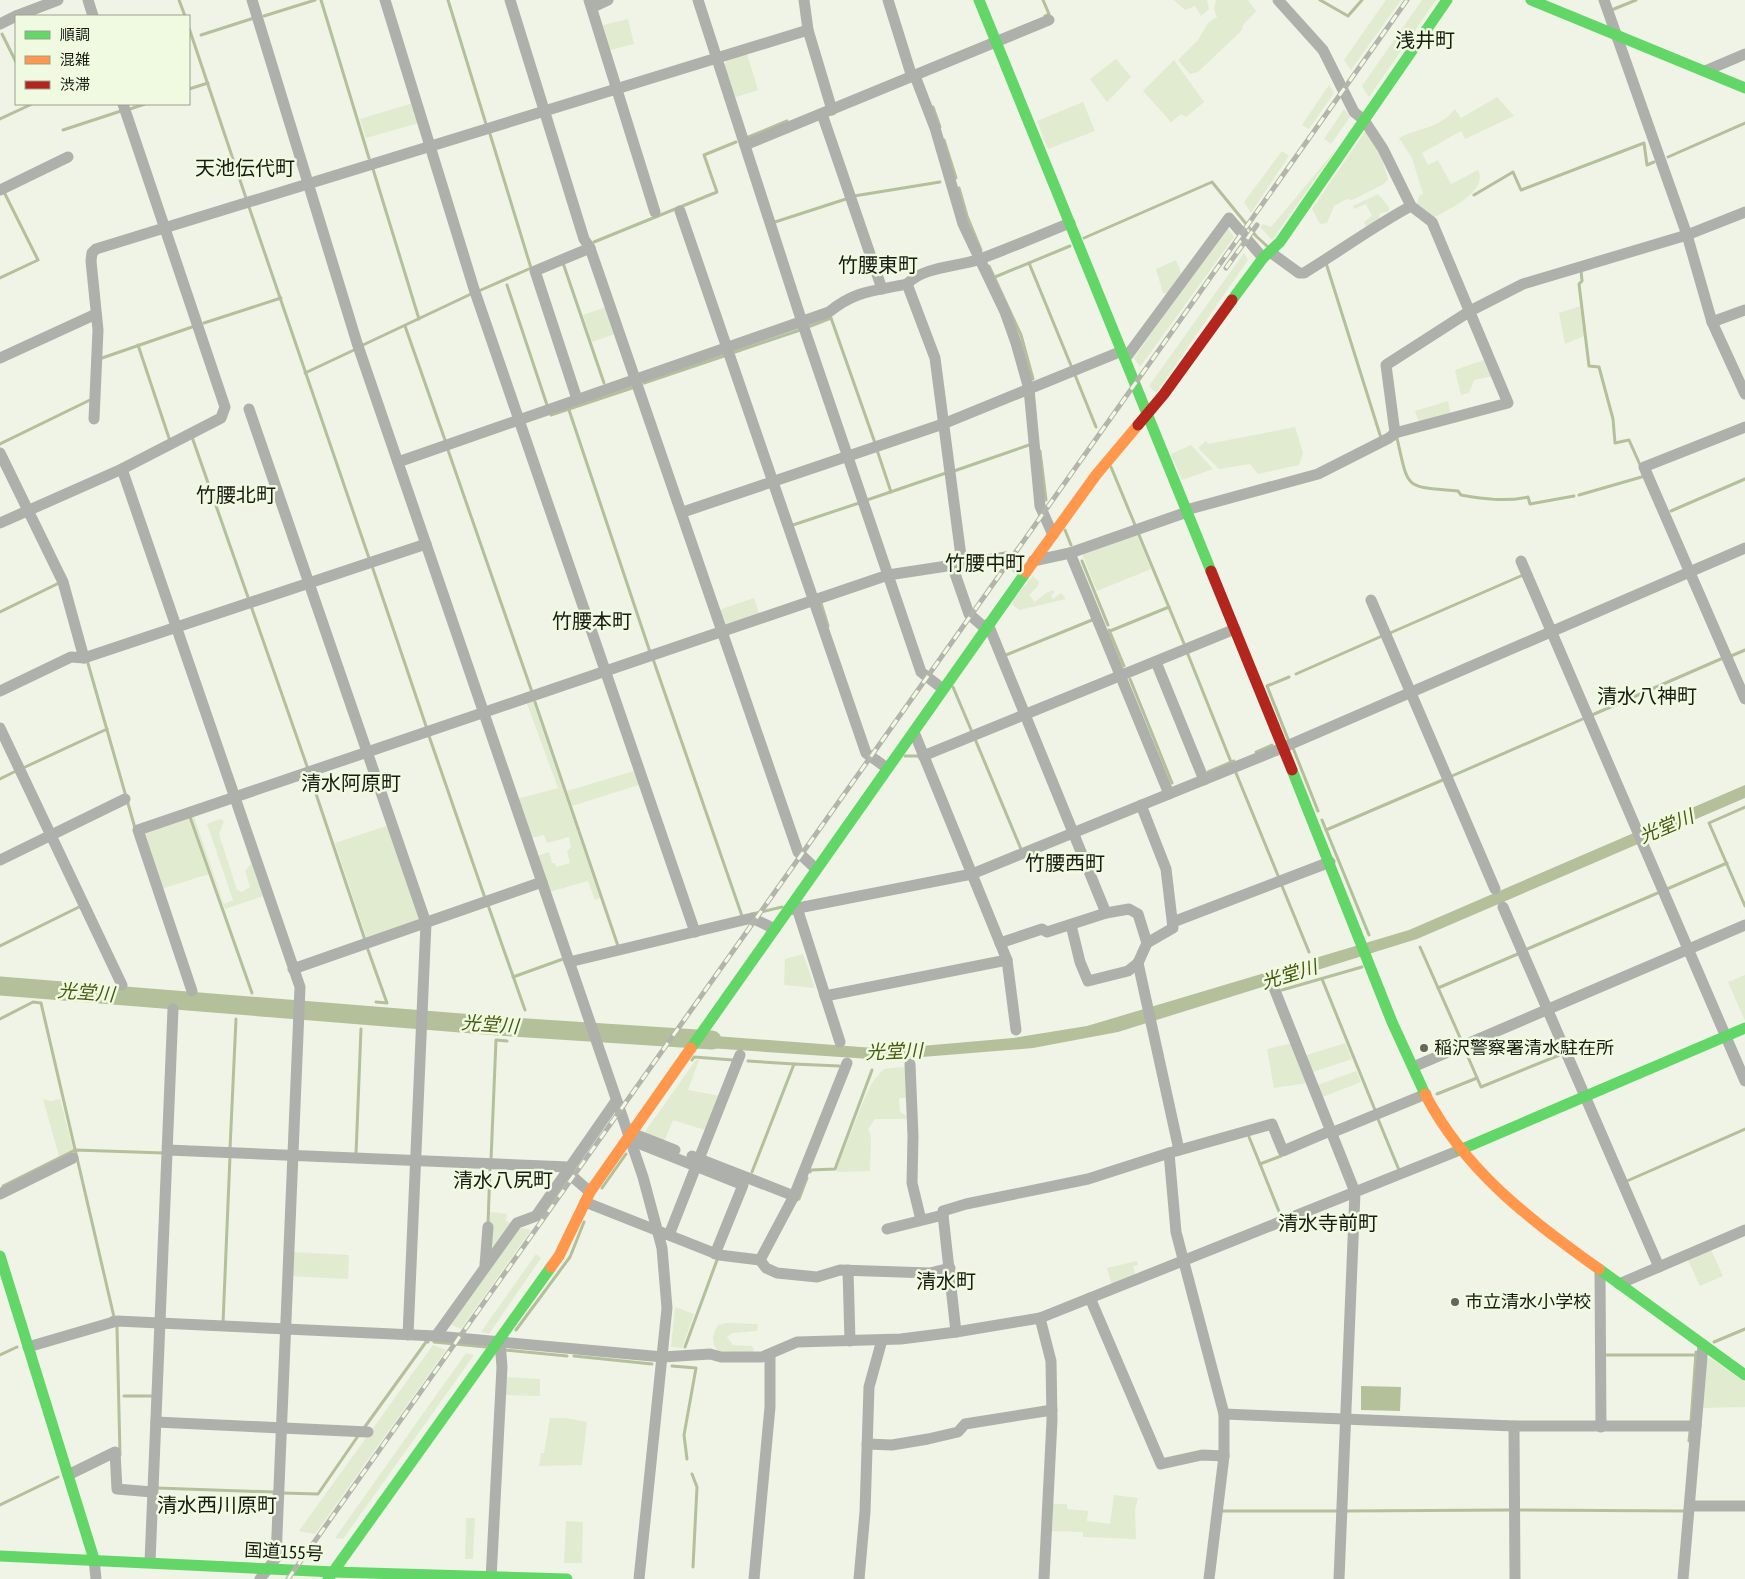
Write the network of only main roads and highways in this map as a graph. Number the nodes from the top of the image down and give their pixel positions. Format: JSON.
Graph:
{"nodes":[{"id":1,"x":979,"y":0,"type":"edge"},
{"id":2,"x":1447,"y":0,"type":"edge"},
{"id":3,"x":1531,"y":0,"type":"edge"},
{"id":4,"x":1745,"y":88,"type":"edge"},
{"id":5,"x":1147,"y":415,"type":"junction"},
{"id":6,"x":1745,"y":1028,"type":"edge"},
{"id":7,"x":1460,"y":1150,"type":"junction"},
{"id":8,"x":1,"y":1263,"type":"edge"},
{"id":9,"x":1745,"y":1375,"type":"edge"},
{"id":10,"x":0,"y":1556,"type":"edge"},
{"id":11,"x":94,"y":1559,"type":"junction"},
{"id":12,"x":331,"y":1575,"type":"edge"},
{"id":13,"x":399,"y":1576,"type":"edge"},
{"id":14,"x":492,"y":1577,"type":"edge"},
{"id":15,"x":566,"y":1579,"type":"edge"}],
"edges":[{"from":1,"to":5,"type":"main road"},
{"from":2,"to":5,"type":"main road"},
{"from":3,"to":4,"type":"main road"},
{"from":5,"to":7,"type":"main road"},
{"from":5,"to":12,"type":"main road"},
{"from":6,"to":7,"type":"main road"},
{"from":7,"to":9,"type":"main road"},
{"from":8,"to":11,"type":"main road"},
{"from":10,"to":11,"type":"main road","name":"国道155号"},
{"from":11,"to":12,"type":"main road","name":"国道155号"},
{"from":12,"to":13,"type":"main road","name":"国道155号"},
{"from":13,"to":14,"type":"main road","name":"国道155号"},
{"from":14,"to":15,"type":"main road","name":"国道155号"}]}
